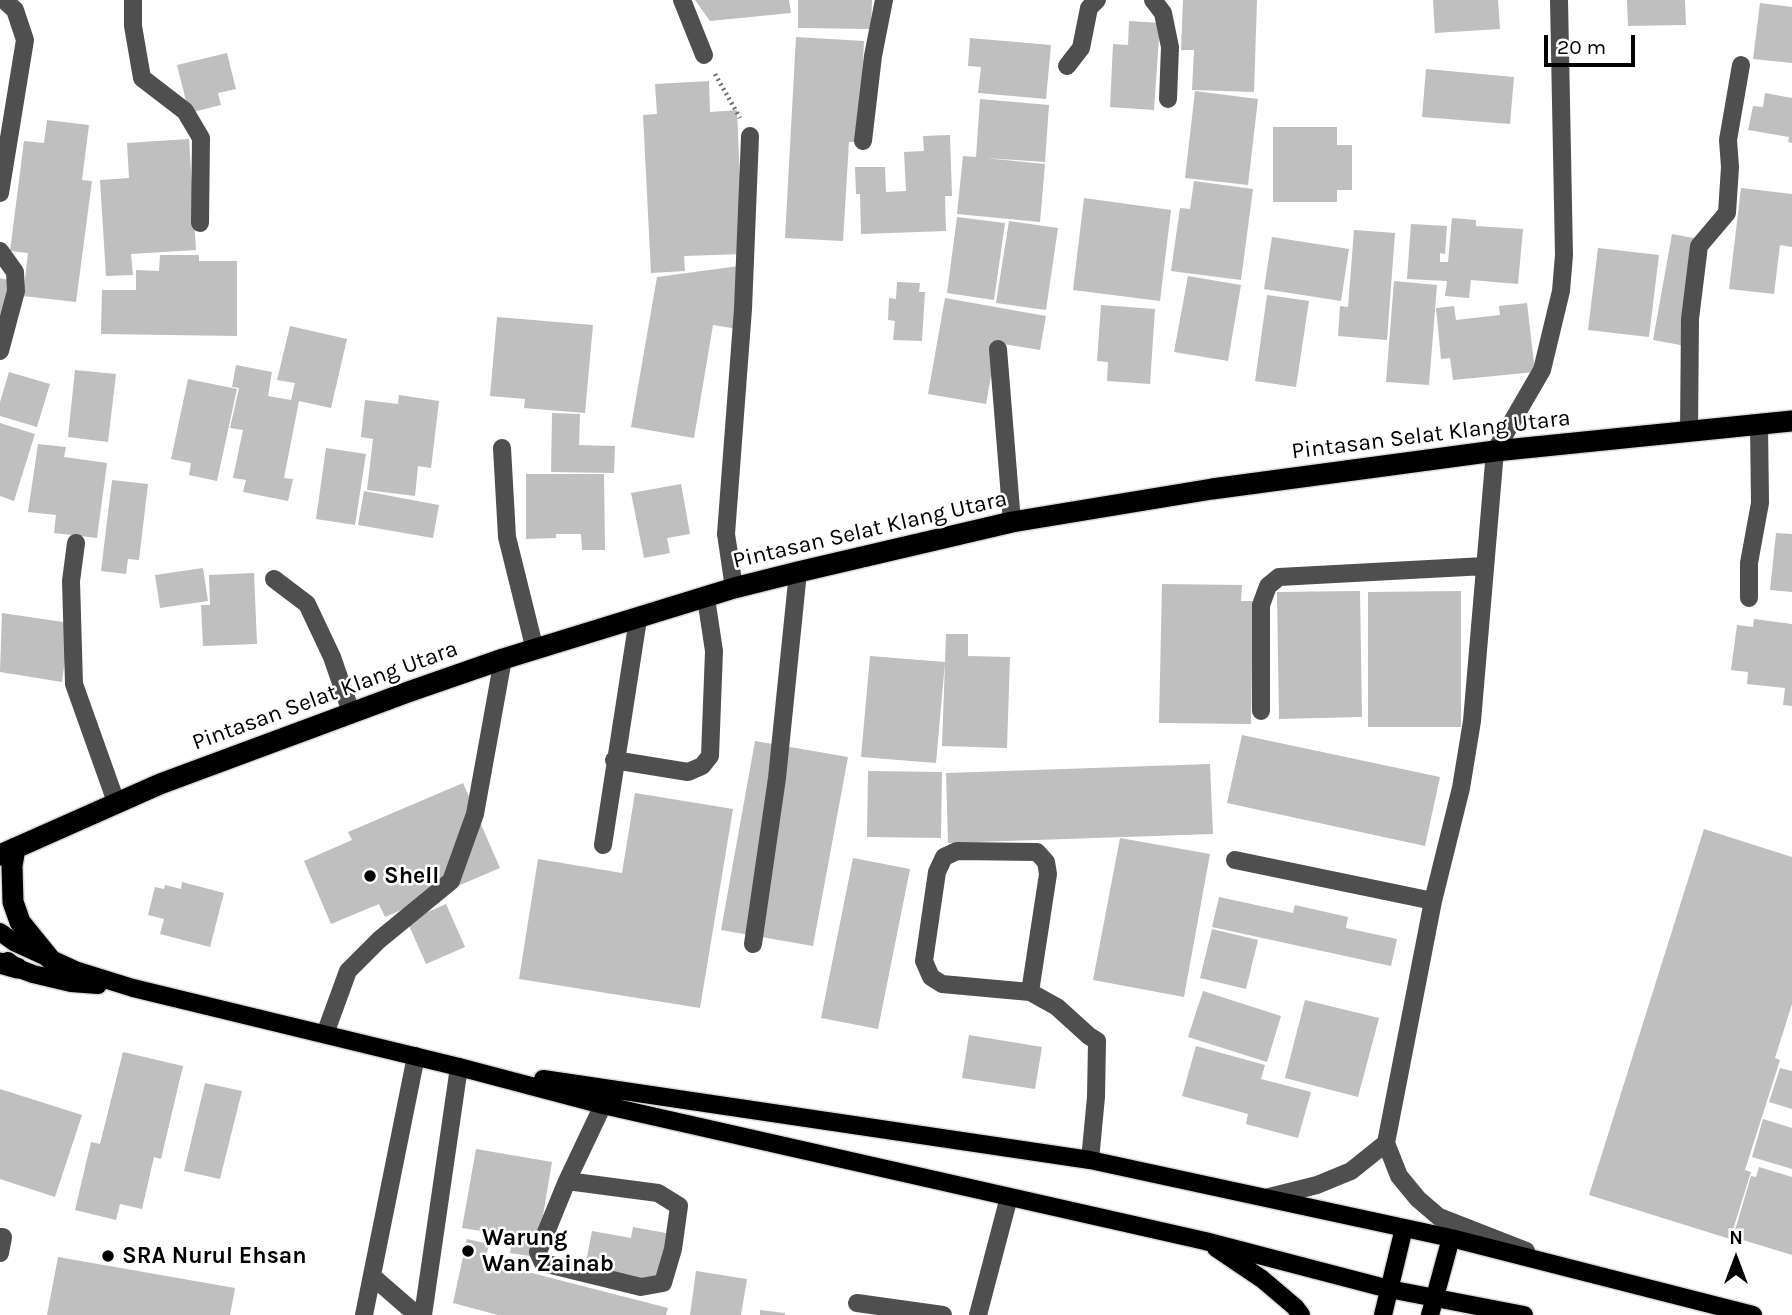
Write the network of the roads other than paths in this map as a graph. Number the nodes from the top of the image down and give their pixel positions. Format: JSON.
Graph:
{"nodes":[{"id":1,"x":4,"y":0,"type":"edge"},
{"id":2,"x":132,"y":0,"type":"edge"},
{"id":3,"x":682,"y":0,"type":"edge"},
{"id":4,"x":884,"y":0,"type":"edge"},
{"id":5,"x":1097,"y":0,"type":"edge"},
{"id":6,"x":1153,"y":0,"type":"edge"},
{"id":7,"x":1559,"y":0,"type":"edge"},
{"id":8,"x":705,"y":55,"type":"road end"},
{"id":9,"x":1741,"y":65,"type":"dead end"},
{"id":10,"x":1067,"y":66,"type":"dead end"},
{"id":11,"x":1168,"y":99,"type":"dead end"},
{"id":12,"x":750,"y":136,"type":"road end"},
{"id":13,"x":863,"y":141,"type":"dead end"},
{"id":14,"x":0,"y":193,"type":"edge"},
{"id":15,"x":200,"y":223,"type":"dead end"},
{"id":16,"x":0,"y":251,"type":"edge"},
{"id":17,"x":998,"y":349,"type":"dead end"},
{"id":18,"x":0,"y":351,"type":"edge"},
{"id":19,"x":1792,"y":421,"type":"edge"},
{"id":20,"x":1759,"y":424,"type":"junction"},
{"id":21,"x":1689,"y":431,"type":"junction"},
{"id":22,"x":502,"y":448,"type":"dead end"},
{"id":23,"x":1495,"y":451,"type":"junction"},
{"id":24,"x":1012,"y":522,"type":"junction"},
{"id":25,"x":76,"y":542,"type":"dead end"},
{"id":26,"x":1485,"y":566,"type":"junction"},
{"id":27,"x":798,"y":572,"type":"junction"},
{"id":28,"x":274,"y":579,"type":"dead end"},
{"id":29,"x":734,"y":588,"type":"junction"},
{"id":30,"x":706,"y":598,"type":"junction"},
{"id":31,"x":1749,"y":598,"type":"dead end"},
{"id":32,"x":638,"y":619,"type":"junction"},
{"id":33,"x":535,"y":650,"type":"junction"},
{"id":34,"x":503,"y":659,"type":"junction"},
{"id":35,"x":1261,"y":711,"type":"dead end"},
{"id":36,"x":351,"y":712,"type":"junction"},
{"id":37,"x":614,"y":760,"type":"junction"},
{"id":38,"x":116,"y":802,"type":"junction"},
{"id":39,"x":603,"y":845,"type":"dead end"},
{"id":40,"x":8,"y":851,"type":"edge"},
{"id":41,"x":1235,"y":860,"type":"dead end"},
{"id":42,"x":1433,"y":901,"type":"junction"},
{"id":43,"x":0,"y":932,"type":"edge"},
{"id":44,"x":753,"y":944,"type":"dead end"},
{"id":45,"x":0,"y":955,"type":"edge"},
{"id":46,"x":50,"y":959,"type":"junction"},
{"id":47,"x":9,"y":966,"type":"edge"},
{"id":48,"x":133,"y":989,"type":"junction"},
{"id":49,"x":1030,"y":992,"type":"junction"},
{"id":50,"x":325,"y":1034,"type":"junction"},
{"id":51,"x":416,"y":1056,"type":"junction"},
{"id":52,"x":459,"y":1067,"type":"junction"},
{"id":53,"x":603,"y":1105,"type":"junction"},
{"id":54,"x":1386,"y":1143,"type":"junction"},
{"id":55,"x":1090,"y":1160,"type":"junction"},
{"id":56,"x":567,"y":1181,"type":"junction"},
{"id":57,"x":1009,"y":1197,"type":"junction"},
{"id":58,"x":1269,"y":1197,"type":"junction"},
{"id":59,"x":1404,"y":1228,"type":"junction"},
{"id":60,"x":0,"y":1237,"type":"edge"},
{"id":61,"x":1451,"y":1238,"type":"junction"},
{"id":62,"x":1205,"y":1241,"type":"junction"},
{"id":63,"x":0,"y":1253,"type":"edge"},
{"id":64,"x":1563,"y":1266,"type":"junction"},
{"id":65,"x":372,"y":1276,"type":"junction"},
{"id":66,"x":1389,"y":1289,"type":"junction"},
{"id":67,"x":857,"y":1304,"type":"dead end"},
{"id":68,"x":1432,"y":1307,"type":"edge"},
{"id":69,"x":364,"y":1315,"type":"edge"},
{"id":70,"x":420,"y":1315,"type":"edge"},
{"id":71,"x":943,"y":1315,"type":"edge"},
{"id":72,"x":978,"y":1315,"type":"edge"},
{"id":73,"x":1301,"y":1315,"type":"edge"},
{"id":74,"x":1383,"y":1315,"type":"edge"},
{"id":75,"x":1524,"y":1315,"type":"edge"},
{"id":76,"x":1753,"y":1315,"type":"edge"}],
"edges":[{"from":1,"to":14,"type":"street"},
{"from":2,"to":15,"type":"street"},
{"from":3,"to":8,"type":"street"},
{"from":4,"to":13,"type":"street"},
{"from":5,"to":10,"type":"street"},
{"from":6,"to":11,"type":"street"},
{"from":7,"to":23,"type":"street"},
{"from":9,"to":21,"type":"street"},
{"from":12,"to":29,"type":"street"},
{"from":16,"to":18,"type":"street"},
{"from":17,"to":24,"type":"street"},
{"from":19,"to":20,"type":"highway","name":"Pintasan Selat Klang Utara"},
{"from":20,"to":21,"type":"highway","name":"Pintasan Selat Klang Utara"},
{"from":20,"to":31,"type":"street"},
{"from":21,"to":23,"type":"highway","name":"Pintasan Selat Klang Utara"},
{"from":22,"to":33,"type":"street"},
{"from":23,"to":24,"type":"highway","name":"Pintasan Selat Klang Utara"},
{"from":23,"to":26,"type":"street"},
{"from":24,"to":27,"type":"highway","name":"Pintasan Selat Klang Utara"},
{"from":25,"to":38,"type":"street"},
{"from":26,"to":35,"type":"street"},
{"from":26,"to":42,"type":"street"},
{"from":27,"to":29,"type":"highway","name":"Pintasan Selat Klang Utara"},
{"from":27,"to":44,"type":"street"},
{"from":28,"to":36,"type":"street"},
{"from":29,"to":30,"type":"highway","name":"Pintasan Selat Klang Utara"},
{"from":30,"to":32,"type":"highway","name":"Pintasan Selat Klang Utara"},
{"from":30,"to":37,"type":"street"},
{"from":32,"to":33,"type":"highway","name":"Pintasan Selat Klang Utara"},
{"from":32,"to":37,"type":"street"},
{"from":33,"to":34,"type":"highway","name":"Pintasan Selat Klang Utara"},
{"from":34,"to":36,"type":"highway","name":"Pintasan Selat Klang Utara"},
{"from":34,"to":50,"type":"street"},
{"from":36,"to":38,"type":"highway","name":"Pintasan Selat Klang Utara"},
{"from":37,"to":39,"type":"street"},
{"from":38,"to":40,"type":"highway","name":"Pintasan Selat Klang Utara"},
{"from":40,"to":46,"type":"highway"},
{"from":41,"to":42,"type":"street"},
{"from":42,"to":54,"type":"street"},
{"from":43,"to":46,"type":"main road"},
{"from":45,"to":47,"type":"main road"},
{"from":46,"to":48,"type":"main road"},
{"from":47,"to":48,"type":"main road"},
{"from":48,"to":50,"type":"main road"},
{"from":49,"to":49,"type":"street"},
{"from":49,"to":55,"type":"street"},
{"from":50,"to":51,"type":"main road"},
{"from":51,"to":52,"type":"main road"},
{"from":51,"to":65,"type":"street"},
{"from":52,"to":53,"type":"main road"},
{"from":52,"to":55,"type":"main road"},
{"from":52,"to":70,"type":"street"},
{"from":53,"to":56,"type":"street"},
{"from":53,"to":57,"type":"main road"},
{"from":54,"to":58,"type":"street"},
{"from":54,"to":64,"type":"street"},
{"from":55,"to":58,"type":"main road"},
{"from":56,"to":56,"type":"street"},
{"from":57,"to":62,"type":"main road"},
{"from":57,"to":72,"type":"street"},
{"from":58,"to":59,"type":"main road"},
{"from":59,"to":61,"type":"main road"},
{"from":59,"to":66,"type":"main road"},
{"from":60,"to":63,"type":"street"},
{"from":61,"to":64,"type":"main road"},
{"from":61,"to":68,"type":"main road"},
{"from":62,"to":66,"type":"main road"},
{"from":62,"to":73,"type":"main road"},
{"from":64,"to":76,"type":"main road"},
{"from":65,"to":69,"type":"street"},
{"from":65,"to":70,"type":"street"},
{"from":66,"to":68,"type":"main road"},
{"from":66,"to":74,"type":"main road"},
{"from":67,"to":71,"type":"street"},
{"from":68,"to":75,"type":"main road"}]}
